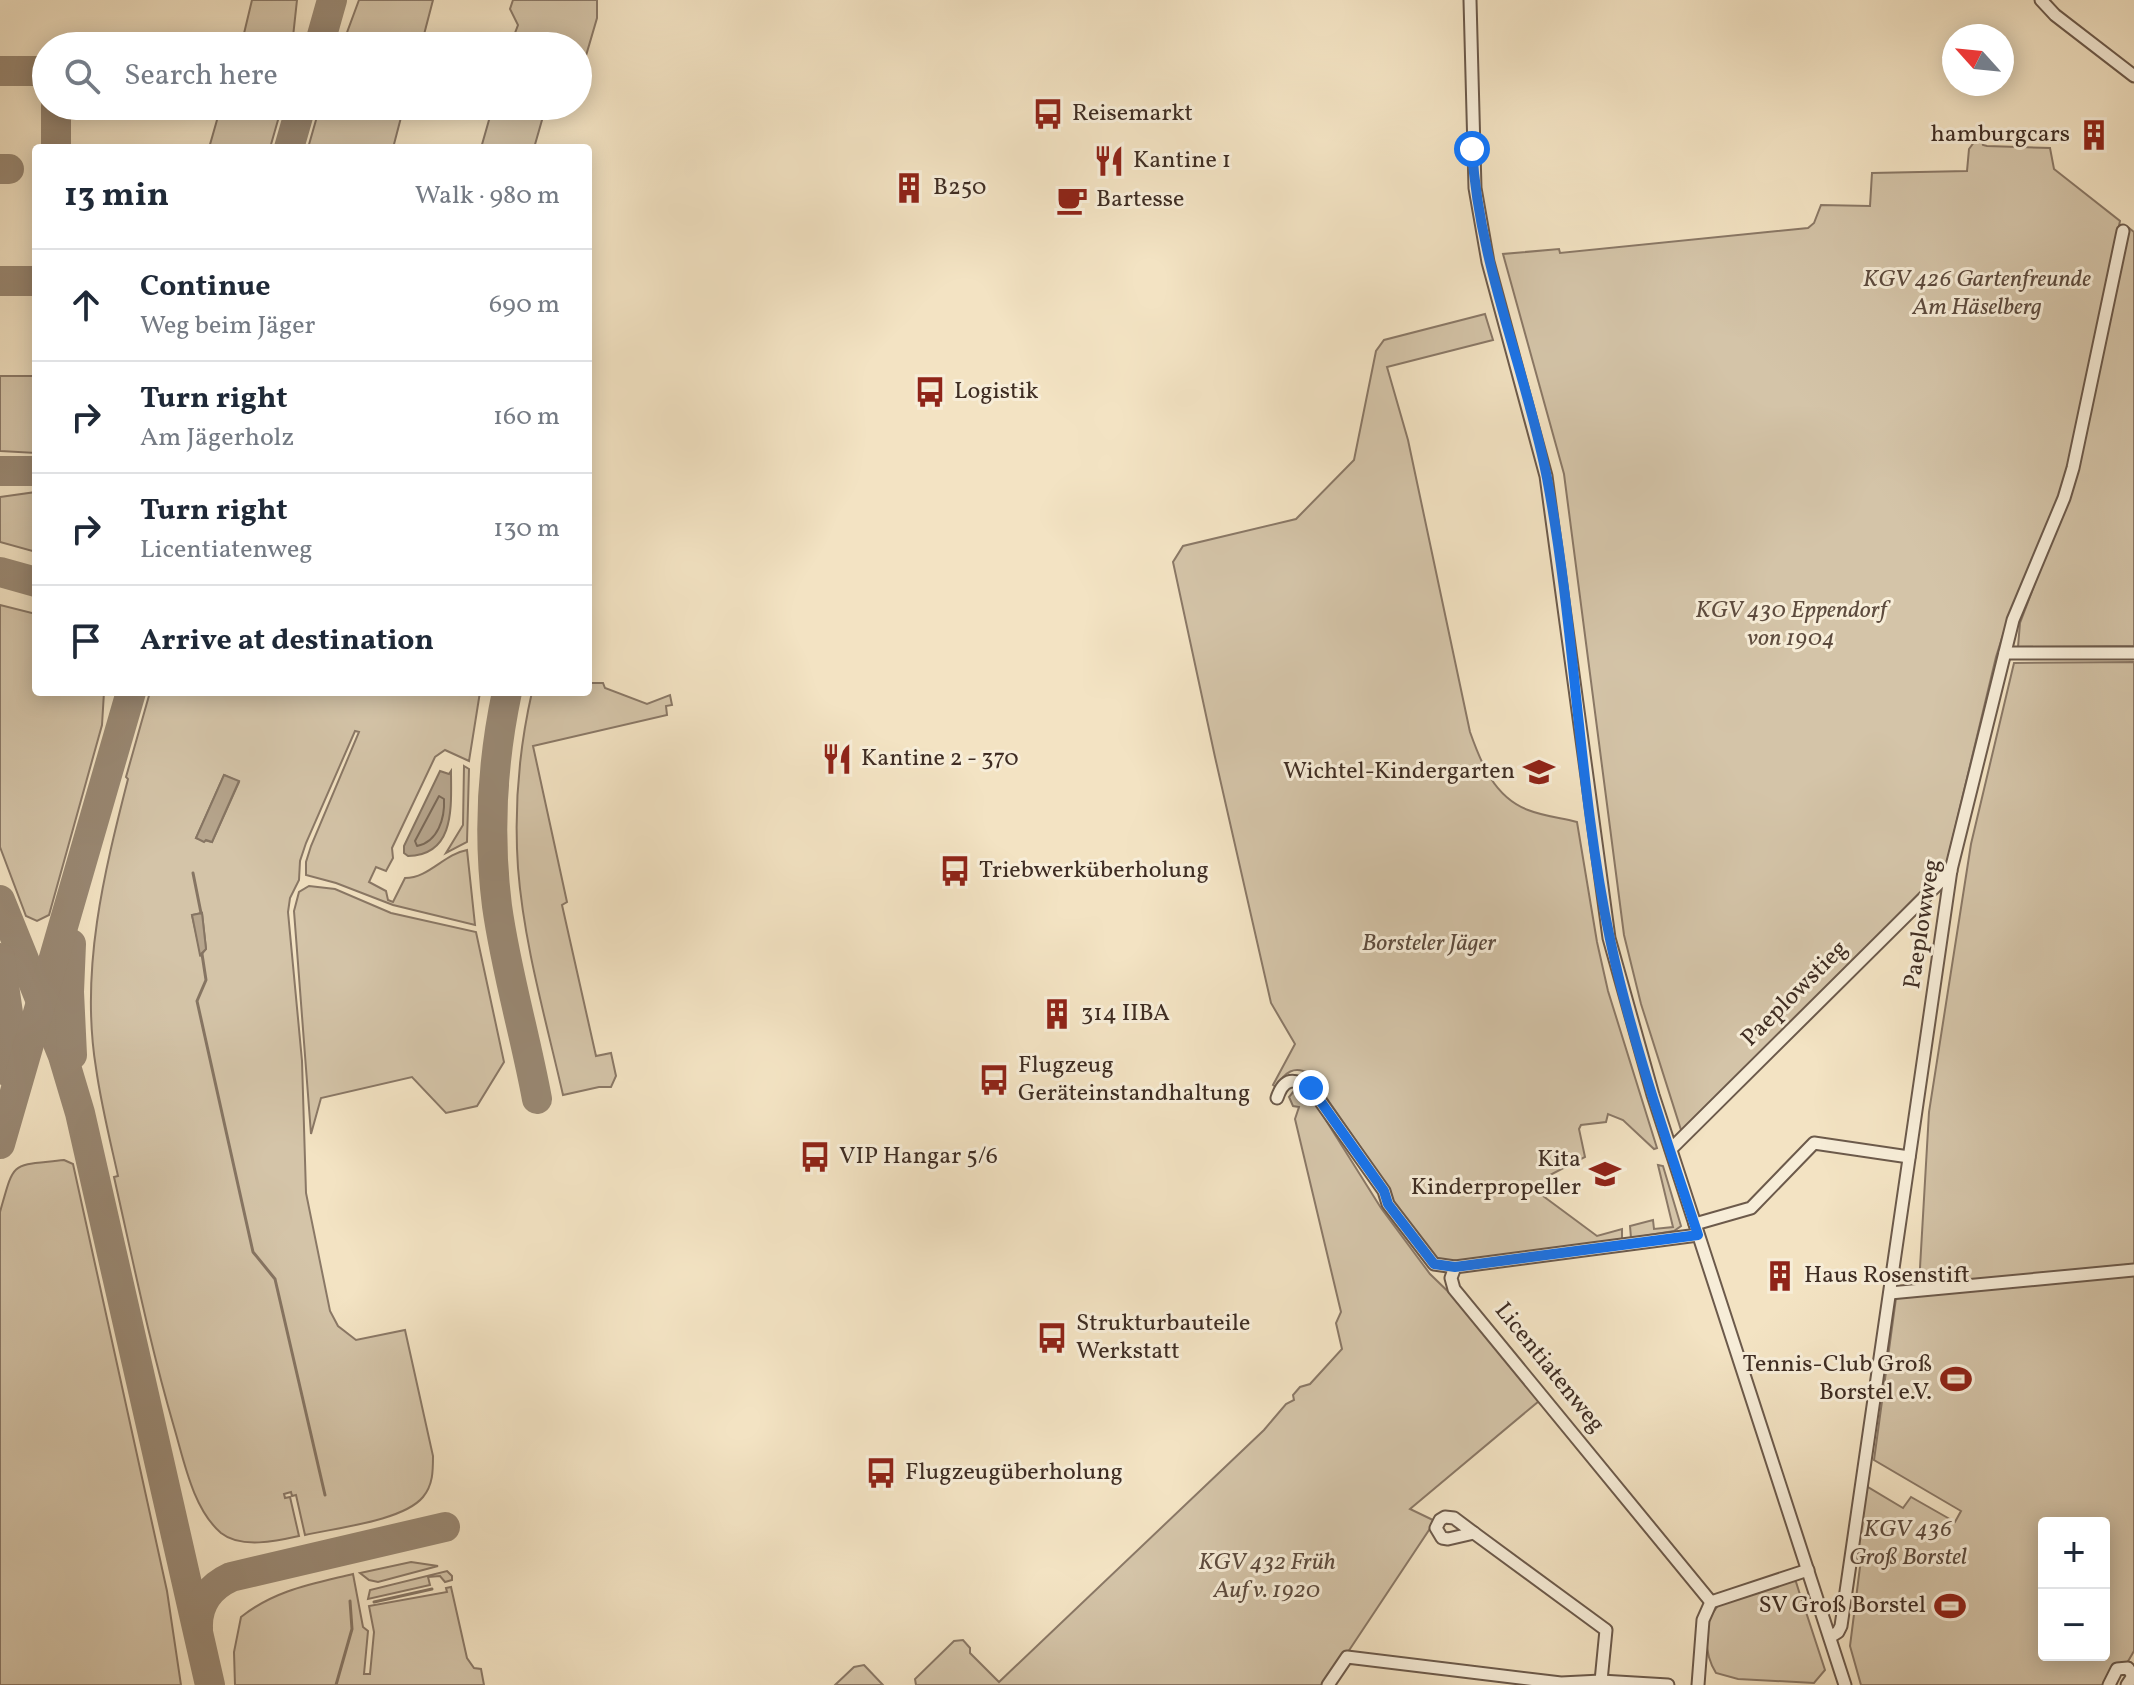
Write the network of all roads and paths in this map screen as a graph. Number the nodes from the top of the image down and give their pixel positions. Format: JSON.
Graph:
{"nodes":[{"id":1,"x":1470,"y":0,"type":"edge"},
{"id":2,"x":2041,"y":0,"type":"edge"},
{"id":3,"x":2134,"y":76,"type":"edge"},
{"id":4,"x":2123,"y":231,"type":"dead end"},
{"id":5,"x":2005,"y":653,"type":"junction"},
{"id":6,"x":2134,"y":653,"type":"edge"},
{"id":7,"x":1951,"y":870,"type":"junction"},
{"id":8,"x":1277,"y":1098,"type":"dead end"},
{"id":9,"x":1671,"y":1149,"type":"junction"},
{"id":10,"x":1909,"y":1157,"type":"junction"},
{"id":11,"x":1696,"y":1229,"type":"junction"},
{"id":12,"x":1455,"y":1267,"type":"junction"},
{"id":13,"x":2134,"y":1270,"type":"edge"},
{"id":14,"x":1890,"y":1293,"type":"junction"},
{"id":15,"x":1474,"y":1533,"type":"dead end"},
{"id":16,"x":1808,"y":1570,"type":"junction"},
{"id":17,"x":1711,"y":1602,"type":"junction"},
{"id":18,"x":1830,"y":1637,"type":"junction"},
{"id":19,"x":1601,"y":1681,"type":"junction"},
{"id":20,"x":1328,"y":1685,"type":"edge"},
{"id":21,"x":1668,"y":1685,"type":"edge"},
{"id":22,"x":1698,"y":1685,"type":"edge"},
{"id":23,"x":1845,"y":1685,"type":"edge"},
{"id":24,"x":2109,"y":1685,"type":"edge"},
{"id":25,"x":2127,"y":1685,"type":"edge"}],
"edges":[{"from":1,"to":9,"type":"street"},
{"from":2,"to":3,"type":"street"},
{"from":4,"to":5,"type":"street","name":"Paeplowweg"},
{"from":5,"to":6,"type":"street"},
{"from":5,"to":7,"type":"street","name":"Paeplowweg"},
{"from":7,"to":9,"type":"street","name":"Paeplowstieg"},
{"from":7,"to":10,"type":"street","name":"Paeplowweg"},
{"from":8,"to":12,"type":"street"},
{"from":9,"to":11,"type":"street"},
{"from":10,"to":11,"type":"street"},
{"from":10,"to":14,"type":"street","name":"Paeplowweg"},
{"from":11,"to":12,"type":"street"},
{"from":11,"to":16,"type":"street"},
{"from":12,"to":17,"type":"street","name":"Licentiatenweg"},
{"from":13,"to":14,"type":"street"},
{"from":14,"to":18,"type":"street","name":"Paeplowweg"},
{"from":15,"to":19,"type":"street"},
{"from":16,"to":17,"type":"street"},
{"from":16,"to":18,"type":"street"},
{"from":17,"to":22,"type":"street"},
{"from":18,"to":23,"type":"street"},
{"from":19,"to":20,"type":"street"},
{"from":19,"to":21,"type":"street"},
{"from":24,"to":25,"type":"street"}]}
